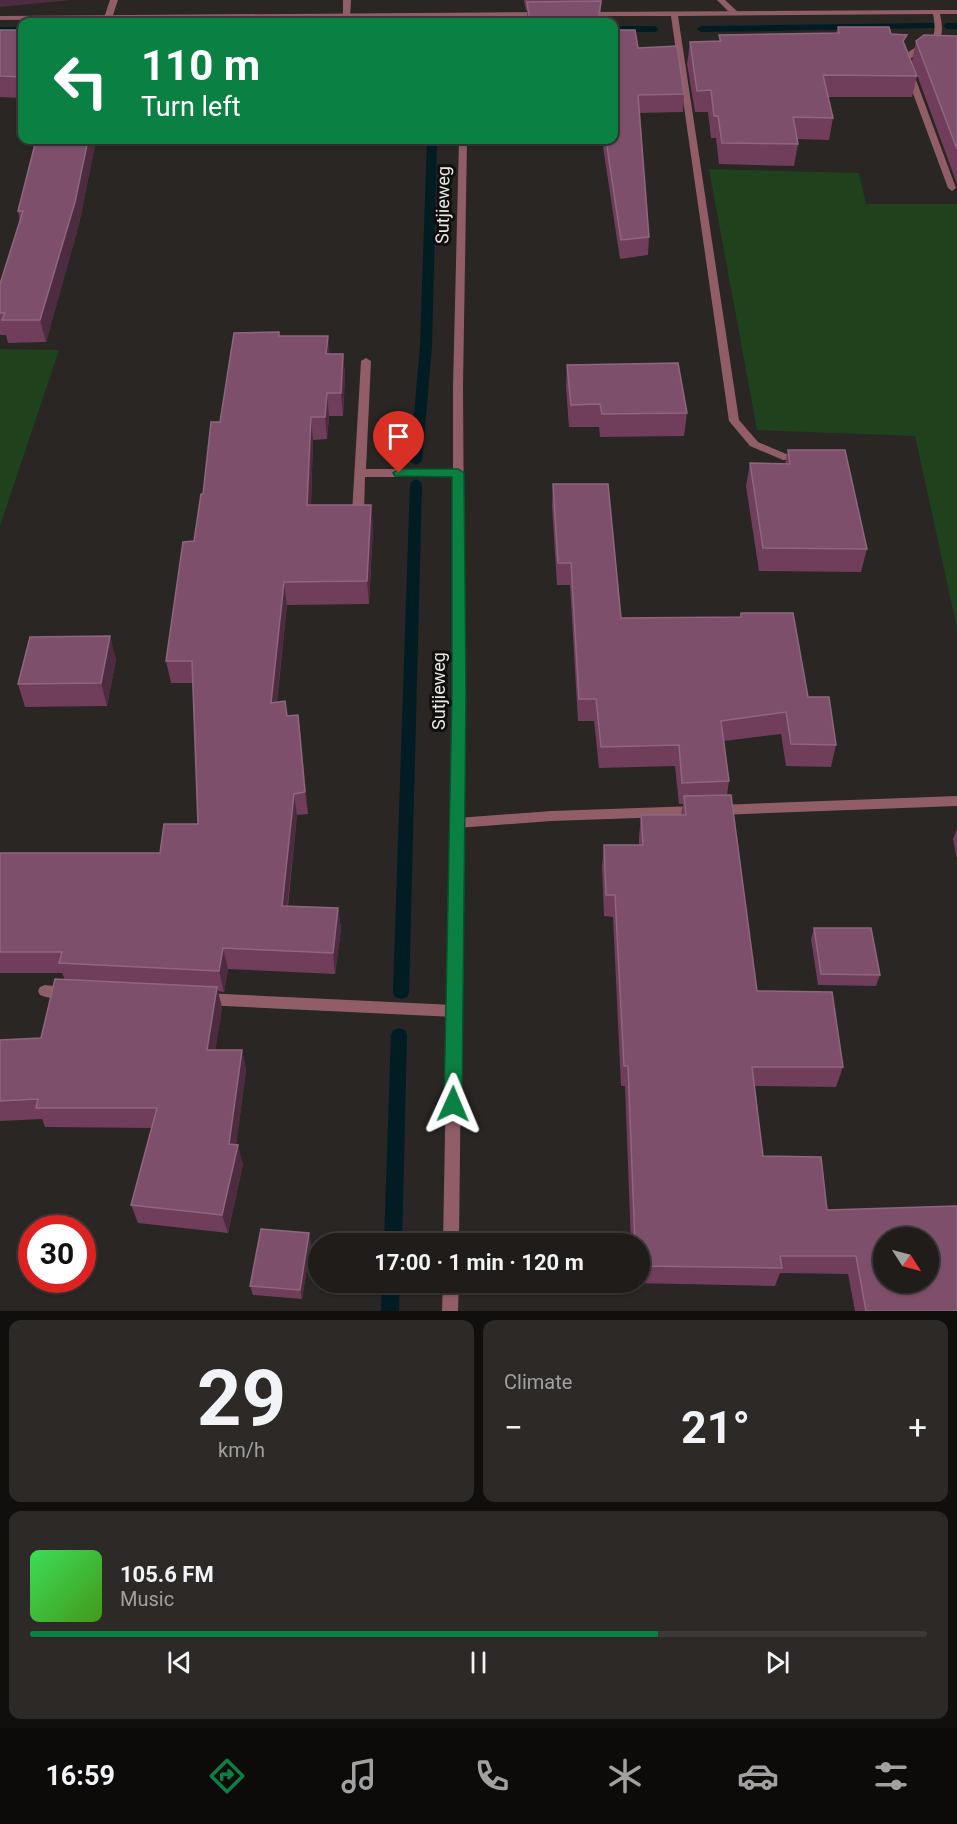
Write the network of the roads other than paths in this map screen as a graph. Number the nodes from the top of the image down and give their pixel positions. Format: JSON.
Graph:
{"nodes":[{"id":1,"x":114,"y":0,"type":"edge"},
{"id":2,"x":347,"y":0,"type":"edge"},
{"id":3,"x":721,"y":0,"type":"edge"},
{"id":4,"x":936,"y":12,"type":"junction"},
{"id":5,"x":957,"y":12,"type":"edge"},
{"id":6,"x":735,"y":13,"type":"junction"},
{"id":7,"x":546,"y":14,"type":"edge"},
{"id":8,"x":581,"y":14,"type":"edge"},
{"id":9,"x":674,"y":14,"type":"junction"},
{"id":10,"x":348,"y":16,"type":"junction"},
{"id":11,"x":0,"y":18,"type":"edge"},
{"id":12,"x":108,"y":18,"type":"junction"},
{"id":13,"x":427,"y":18,"type":"edge"},
{"id":14,"x":482,"y":18,"type":"edge"},
{"id":15,"x":464,"y":144,"type":"edge"},
{"id":16,"x":952,"y":188,"type":"dead end"},
{"id":17,"x":366,"y":361,"type":"dead end"},
{"id":18,"x":787,"y":458,"type":"edge"},
{"id":19,"x":360,"y":473,"type":"junction"},
{"id":20,"x":458,"y":473,"type":"junction"},
{"id":21,"x":358,"y":513,"type":"edge"},
{"id":22,"x":957,"y":801,"type":"edge"},
{"id":23,"x":457,"y":823,"type":"junction"},
{"id":24,"x":45,"y":991,"type":"dead end"},
{"id":25,"x":80,"y":992,"type":"edge"},
{"id":26,"x":186,"y":998,"type":"edge"},
{"id":27,"x":454,"y":1011,"type":"junction"},
{"id":28,"x":451,"y":1233,"type":"edge"},
{"id":29,"x":451,"y":1293,"type":"edge"},
{"id":30,"x":450,"y":1311,"type":"edge"}],
"edges":[{"from":1,"to":12,"type":"street"},
{"from":2,"to":10,"type":"street"},
{"from":3,"to":6,"type":"street"},
{"from":4,"to":5,"type":"street"},
{"from":4,"to":6,"type":"street"},
{"from":4,"to":16,"type":"street"},
{"from":6,"to":9,"type":"street"},
{"from":7,"to":14,"type":"street"},
{"from":8,"to":9,"type":"street"},
{"from":9,"to":18,"type":"street"},
{"from":10,"to":12,"type":"street"},
{"from":10,"to":13,"type":"street"},
{"from":11,"to":12,"type":"street"},
{"from":15,"to":20,"type":"street","name":"Sutjieweg"},
{"from":17,"to":19,"type":"street"},
{"from":19,"to":20,"type":"street"},
{"from":19,"to":21,"type":"street"},
{"from":20,"to":23,"type":"street","name":"Sutjieweg"},
{"from":22,"to":23,"type":"street"},
{"from":23,"to":27,"type":"street","name":"Sutjieweg"},
{"from":24,"to":25,"type":"street"},
{"from":26,"to":27,"type":"street"},
{"from":27,"to":28,"type":"street","name":"Sutjieweg"},
{"from":29,"to":30,"type":"street"}]}
